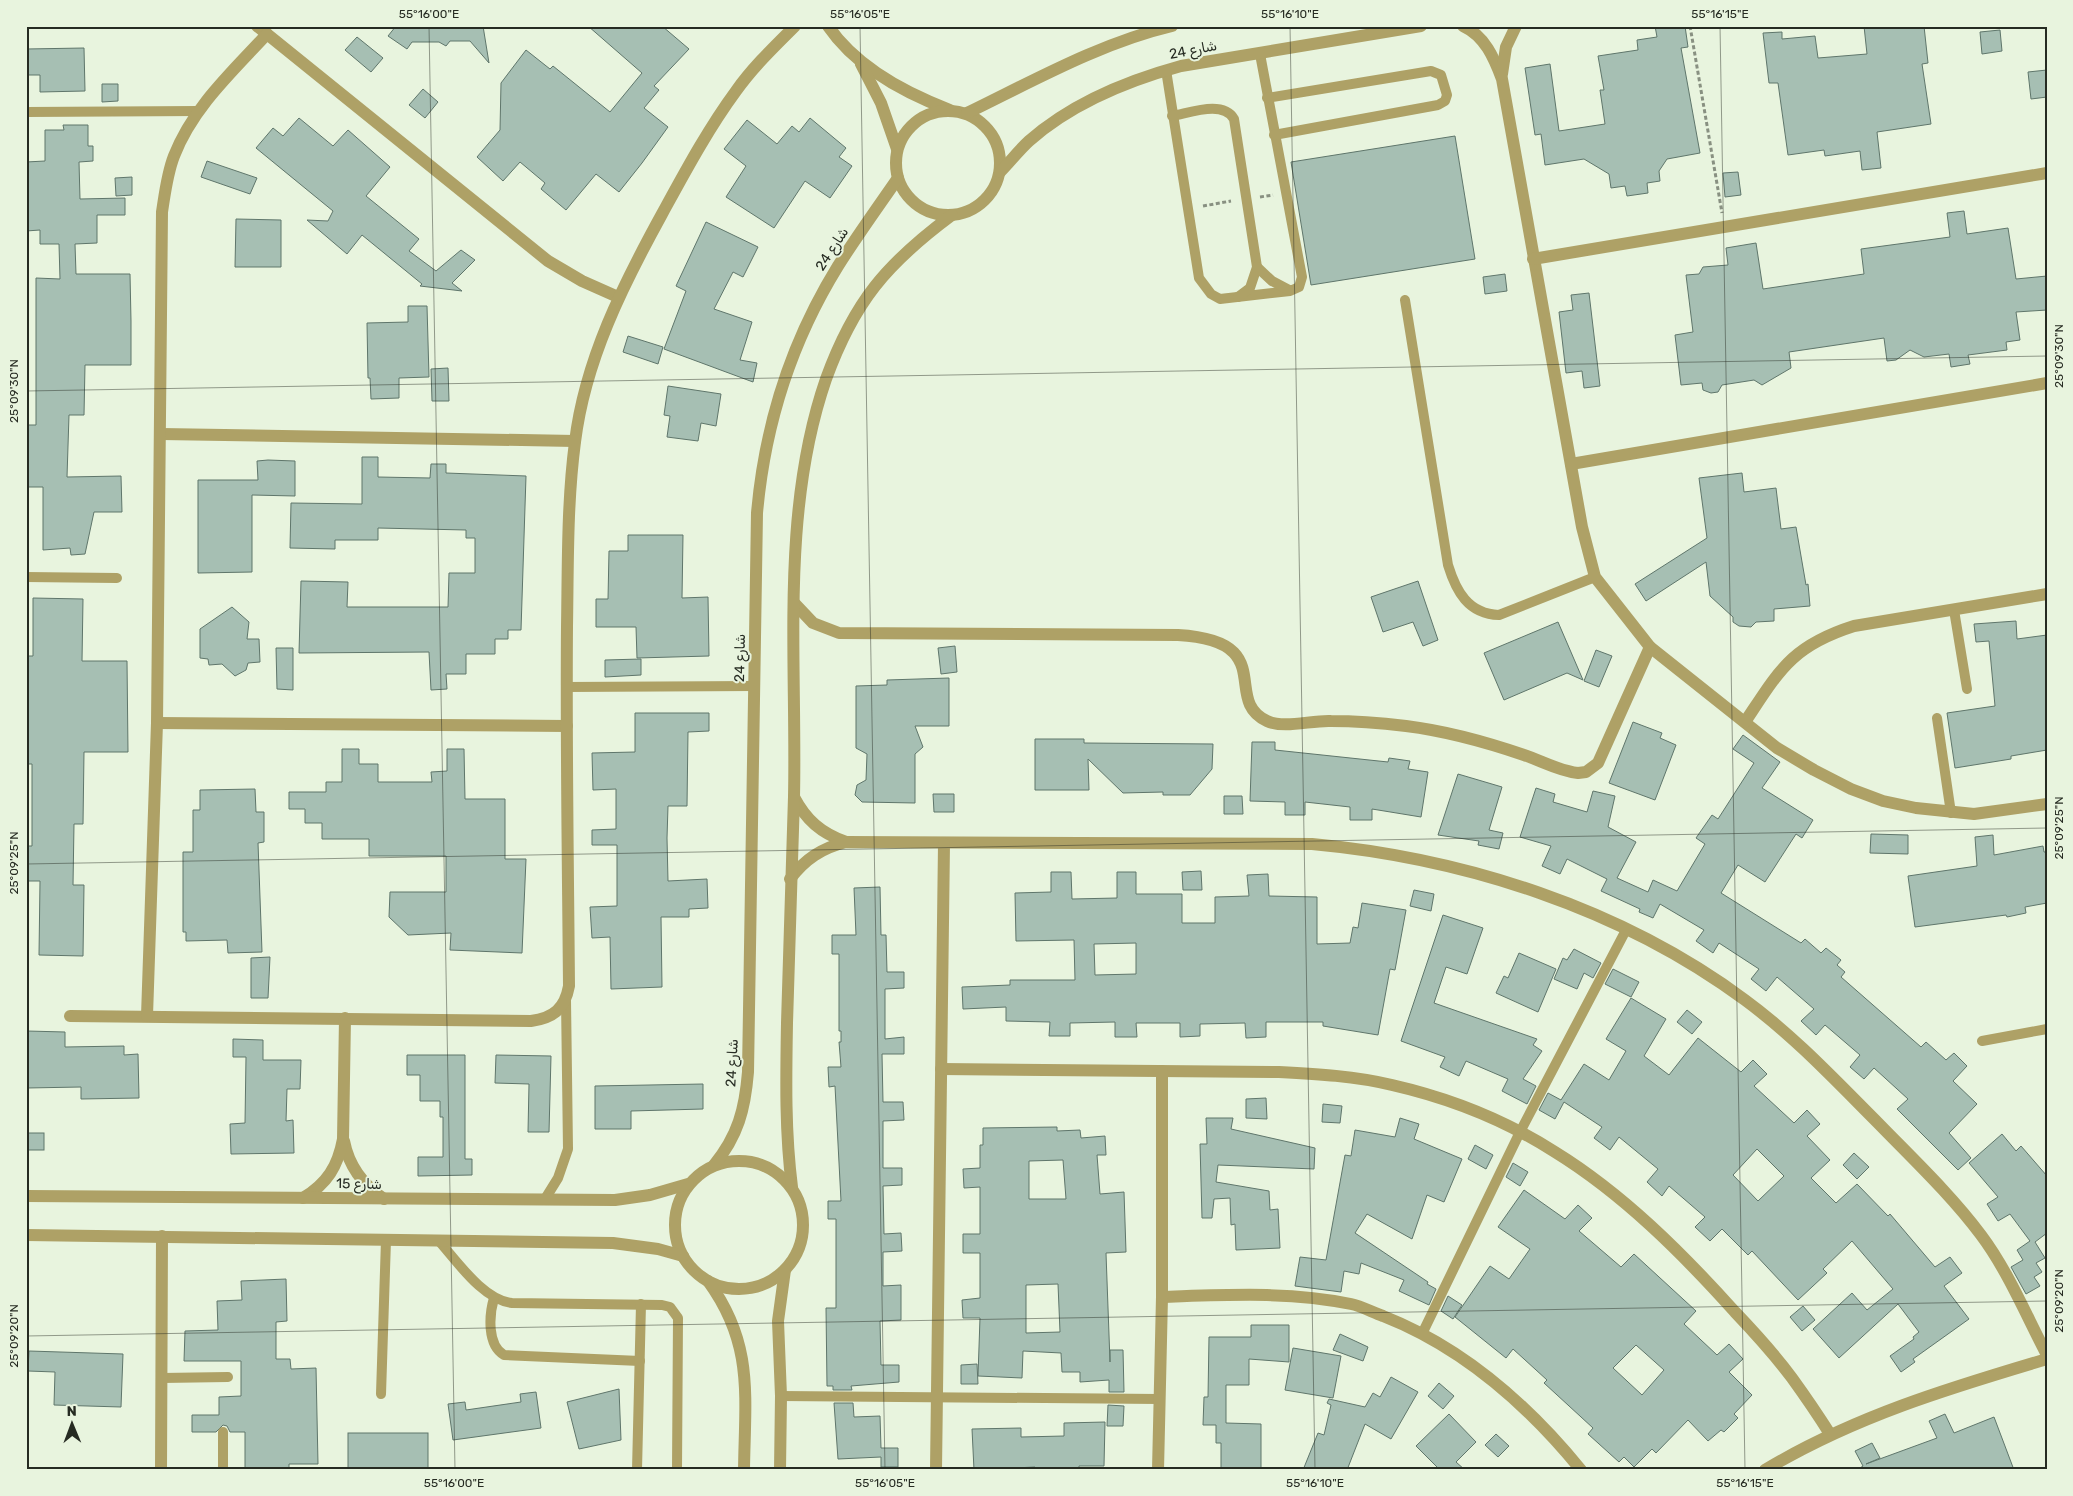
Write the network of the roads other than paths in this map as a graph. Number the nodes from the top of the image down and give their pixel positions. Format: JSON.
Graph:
{"nodes":[{"id":1,"x":794,"y":26,"type":"edge"},
{"id":2,"x":828,"y":26,"type":"edge"},
{"id":3,"x":1172,"y":26,"type":"edge"},
{"id":4,"x":1421,"y":26,"type":"edge"},
{"id":5,"x":1463,"y":26,"type":"edge"},
{"id":6,"x":1516,"y":26,"type":"edge"},
{"id":7,"x":262,"y":30,"type":"edge"},
{"id":8,"x":1260,"y":54,"type":"junction"},
{"id":9,"x":858,"y":58,"type":"junction"},
{"id":10,"x":1166,"y":70,"type":"junction"},
{"id":11,"x":1502,"y":79,"type":"junction"},
{"id":12,"x":1267,"y":98,"type":"junction"},
{"id":13,"x":950,"y":110,"type":"junction"},
{"id":14,"x":199,"y":111,"type":"junction"},
{"id":15,"x":26,"y":112,"type":"edge"},
{"id":16,"x":967,"y":114,"type":"junction"},
{"id":17,"x":1172,"y":116,"type":"junction"},
{"id":18,"x":1274,"y":135,"type":"junction"},
{"id":19,"x":898,"y":149,"type":"junction"},
{"id":20,"x":1000,"y":172,"type":"junction"},
{"id":21,"x":2047,"y":173,"type":"edge"},
{"id":22,"x":898,"y":178,"type":"junction"},
{"id":23,"x":952,"y":216,"type":"junction"},
{"id":24,"x":1533,"y":259,"type":"junction"},
{"id":25,"x":1257,"y":267,"type":"junction"},
{"id":26,"x":1290,"y":291,"type":"junction"},
{"id":27,"x":618,"y":296,"type":"junction"},
{"id":28,"x":1238,"y":297,"type":"junction"},
{"id":29,"x":1405,"y":300,"type":"dead end"},
{"id":30,"x":2047,"y":383,"type":"edge"},
{"id":31,"x":161,"y":434,"type":"junction"},
{"id":32,"x":575,"y":441,"type":"junction"},
{"id":33,"x":1571,"y":464,"type":"junction"},
{"id":34,"x":26,"y":577,"type":"edge"},
{"id":35,"x":1595,"y":577,"type":"junction"},
{"id":36,"x":117,"y":578,"type":"dead end"},
{"id":37,"x":2047,"y":594,"type":"edge"},
{"id":38,"x":795,"y":604,"type":"junction"},
{"id":39,"x":1954,"y":610,"type":"junction"},
{"id":40,"x":1650,"y":648,"type":"junction"},
{"id":41,"x":754,"y":686,"type":"junction"},
{"id":42,"x":566,"y":688,"type":"junction"},
{"id":43,"x":1967,"y":688,"type":"dead end"},
{"id":44,"x":1937,"y":718,"type":"dead end"},
{"id":45,"x":157,"y":722,"type":"junction"},
{"id":46,"x":1745,"y":722,"type":"junction"},
{"id":47,"x":567,"y":726,"type":"junction"},
{"id":48,"x":794,"y":797,"type":"junction"},
{"id":49,"x":2047,"y":804,"type":"edge"},
{"id":50,"x":1951,"y":813,"type":"junction"},
{"id":51,"x":846,"y":842,"type":"junction"},
{"id":52,"x":944,"y":844,"type":"junction"},
{"id":53,"x":790,"y":879,"type":"junction"},
{"id":54,"x":1626,"y":930,"type":"junction"},
{"id":55,"x":566,"y":1000,"type":"junction"},
{"id":56,"x":70,"y":1016,"type":"dead end"},
{"id":57,"x":147,"y":1016,"type":"junction"},
{"id":58,"x":345,"y":1018,"type":"junction"},
{"id":59,"x":2047,"y":1029,"type":"edge"},
{"id":60,"x":1982,"y":1040,"type":"dead end"},
{"id":61,"x":941,"y":1069,"type":"junction"},
{"id":62,"x":1162,"y":1071,"type":"junction"},
{"id":63,"x":1520,"y":1132,"type":"junction"},
{"id":64,"x":343,"y":1139,"type":"junction"},
{"id":65,"x":714,"y":1165,"type":"junction"},
{"id":66,"x":688,"y":1184,"type":"junction"},
{"id":67,"x":792,"y":1187,"type":"junction"},
{"id":68,"x":26,"y":1196,"type":"edge"},
{"id":69,"x":303,"y":1198,"type":"junction"},
{"id":70,"x":545,"y":1199,"type":"junction"},
{"id":71,"x":384,"y":1200,"type":"junction"},
{"id":72,"x":26,"y":1235,"type":"edge"},
{"id":73,"x":162,"y":1236,"type":"junction"},
{"id":74,"x":386,"y":1240,"type":"junction"},
{"id":75,"x":438,"y":1240,"type":"junction"},
{"id":76,"x":683,"y":1256,"type":"junction"},
{"id":77,"x":785,"y":1270,"type":"junction"},
{"id":78,"x":708,"y":1281,"type":"junction"},
{"id":79,"x":1162,"y":1296,"type":"junction"},
{"id":80,"x":494,"y":1298,"type":"junction"},
{"id":81,"x":641,"y":1304,"type":"junction"},
{"id":82,"x":1422,"y":1334,"type":"junction"},
{"id":83,"x":2044,"y":1341,"type":"edge"},
{"id":84,"x":2047,"y":1354,"type":"edge"},
{"id":85,"x":2047,"y":1359,"type":"edge"},
{"id":86,"x":640,"y":1361,"type":"junction"},
{"id":87,"x":228,"y":1377,"type":"dead end"},
{"id":88,"x":162,"y":1378,"type":"junction"},
{"id":89,"x":382,"y":1394,"type":"dead end"},
{"id":90,"x":781,"y":1396,"type":"junction"},
{"id":91,"x":937,"y":1397,"type":"junction"},
{"id":92,"x":1159,"y":1399,"type":"junction"},
{"id":93,"x":223,"y":1432,"type":"dead end"},
{"id":94,"x":1830,"y":1434,"type":"junction"},
{"id":95,"x":161,"y":1470,"type":"edge"},
{"id":96,"x":222,"y":1470,"type":"edge"},
{"id":97,"x":637,"y":1470,"type":"edge"},
{"id":98,"x":677,"y":1470,"type":"edge"},
{"id":99,"x":744,"y":1470,"type":"edge"},
{"id":100,"x":780,"y":1470,"type":"edge"},
{"id":101,"x":936,"y":1470,"type":"edge"},
{"id":102,"x":1158,"y":1470,"type":"edge"},
{"id":103,"x":1581,"y":1470,"type":"edge"},
{"id":104,"x":1765,"y":1470,"type":"edge"}],
"edges":[{"from":1,"to":27,"type":"street"},
{"from":2,"to":9,"type":"street"},
{"from":3,"to":16,"type":"street","name":"شارع 24"},
{"from":4,"to":8,"type":"street","name":"شارع 24"},
{"from":5,"to":11,"type":"street"},
{"from":6,"to":11,"type":"street"},
{"from":7,"to":14,"type":"street"},
{"from":7,"to":27,"type":"street"},
{"from":8,"to":10,"type":"street","name":"شارع 24"},
{"from":8,"to":12,"type":"lane"},
{"from":9,"to":13,"type":"street"},
{"from":9,"to":19,"type":"street"},
{"from":10,"to":17,"type":"lane"},
{"from":10,"to":20,"type":"street","name":"شارع 24"},
{"from":11,"to":24,"type":"street"},
{"from":12,"to":18,"type":"lane"},
{"from":12,"to":18,"type":"lane"},
{"from":13,"to":16,"type":"street"},
{"from":13,"to":19,"type":"street"},
{"from":14,"to":15,"type":"lane"},
{"from":14,"to":31,"type":"street"},
{"from":16,"to":20,"type":"street"},
{"from":17,"to":25,"type":"lane"},
{"from":17,"to":28,"type":"lane"},
{"from":18,"to":26,"type":"lane"},
{"from":19,"to":22,"type":"street"},
{"from":20,"to":23,"type":"street"},
{"from":21,"to":24,"type":"street"},
{"from":22,"to":23,"type":"street"},
{"from":22,"to":41,"type":"street","name":"شارع 24"},
{"from":23,"to":38,"type":"street"},
{"from":24,"to":33,"type":"street"},
{"from":25,"to":26,"type":"lane"},
{"from":25,"to":28,"type":"lane"},
{"from":26,"to":28,"type":"lane"},
{"from":27,"to":32,"type":"street"},
{"from":29,"to":35,"type":"lane"},
{"from":30,"to":33,"type":"street"},
{"from":31,"to":32,"type":"street"},
{"from":31,"to":45,"type":"street"},
{"from":32,"to":42,"type":"street"},
{"from":33,"to":35,"type":"street"},
{"from":34,"to":36,"type":"lane"},
{"from":35,"to":40,"type":"street"},
{"from":37,"to":39,"type":"street"},
{"from":38,"to":40,"type":"street"},
{"from":38,"to":48,"type":"street"},
{"from":39,"to":43,"type":"lane"},
{"from":39,"to":46,"type":"street"},
{"from":40,"to":46,"type":"street"},
{"from":41,"to":42,"type":"lane"},
{"from":41,"to":65,"type":"street","name":"شارع 24"},
{"from":42,"to":47,"type":"street"},
{"from":44,"to":50,"type":"lane"},
{"from":45,"to":47,"type":"street"},
{"from":45,"to":57,"type":"street"},
{"from":46,"to":50,"type":"street"},
{"from":47,"to":55,"type":"street"},
{"from":48,"to":51,"type":"street"},
{"from":48,"to":53,"type":"street"},
{"from":49,"to":50,"type":"street"},
{"from":51,"to":52,"type":"street"},
{"from":51,"to":53,"type":"street"},
{"from":52,"to":54,"type":"street"},
{"from":52,"to":61,"type":"street"},
{"from":53,"to":67,"type":"street"},
{"from":54,"to":63,"type":"lane"},
{"from":54,"to":83,"type":"street"},
{"from":55,"to":58,"type":"street"},
{"from":55,"to":70,"type":"lane"},
{"from":56,"to":57,"type":"street"},
{"from":57,"to":58,"type":"street"},
{"from":58,"to":64,"type":"street"},
{"from":59,"to":60,"type":"lane"},
{"from":61,"to":62,"type":"street"},
{"from":61,"to":91,"type":"street"},
{"from":62,"to":63,"type":"street"},
{"from":62,"to":79,"type":"street"},
{"from":63,"to":82,"type":"lane"},
{"from":63,"to":94,"type":"street"},
{"from":64,"to":69,"type":"street"},
{"from":64,"to":71,"type":"street"},
{"from":65,"to":66,"type":"street"},
{"from":65,"to":67,"type":"street"},
{"from":66,"to":70,"type":"street","name":"شارع 15"},
{"from":66,"to":76,"type":"street"},
{"from":67,"to":77,"type":"street"},
{"from":68,"to":69,"type":"street","name":"شارع 15"},
{"from":69,"to":71,"type":"street","name":"شارع 15"},
{"from":70,"to":71,"type":"street","name":"شارع 15"},
{"from":72,"to":73,"type":"street"},
{"from":73,"to":74,"type":"street"},
{"from":73,"to":88,"type":"street"},
{"from":74,"to":75,"type":"street"},
{"from":74,"to":89,"type":"lane"},
{"from":75,"to":76,"type":"street"},
{"from":75,"to":80,"type":"lane"},
{"from":76,"to":78,"type":"street"},
{"from":77,"to":78,"type":"street"},
{"from":77,"to":90,"type":"street"},
{"from":78,"to":99,"type":"street"},
{"from":79,"to":82,"type":"street"},
{"from":79,"to":92,"type":"street"},
{"from":80,"to":81,"type":"lane"},
{"from":80,"to":86,"type":"lane"},
{"from":81,"to":86,"type":"lane"},
{"from":81,"to":98,"type":"lane"},
{"from":82,"to":103,"type":"street"},
{"from":83,"to":84,"type":"street"},
{"from":85,"to":94,"type":"street"},
{"from":86,"to":97,"type":"lane"},
{"from":87,"to":88,"type":"lane"},
{"from":88,"to":95,"type":"street"},
{"from":90,"to":91,"type":"lane"},
{"from":90,"to":100,"type":"street"},
{"from":91,"to":92,"type":"lane"},
{"from":91,"to":101,"type":"street"},
{"from":92,"to":102,"type":"street"},
{"from":93,"to":96,"type":"lane"},
{"from":94,"to":104,"type":"street"}]}
